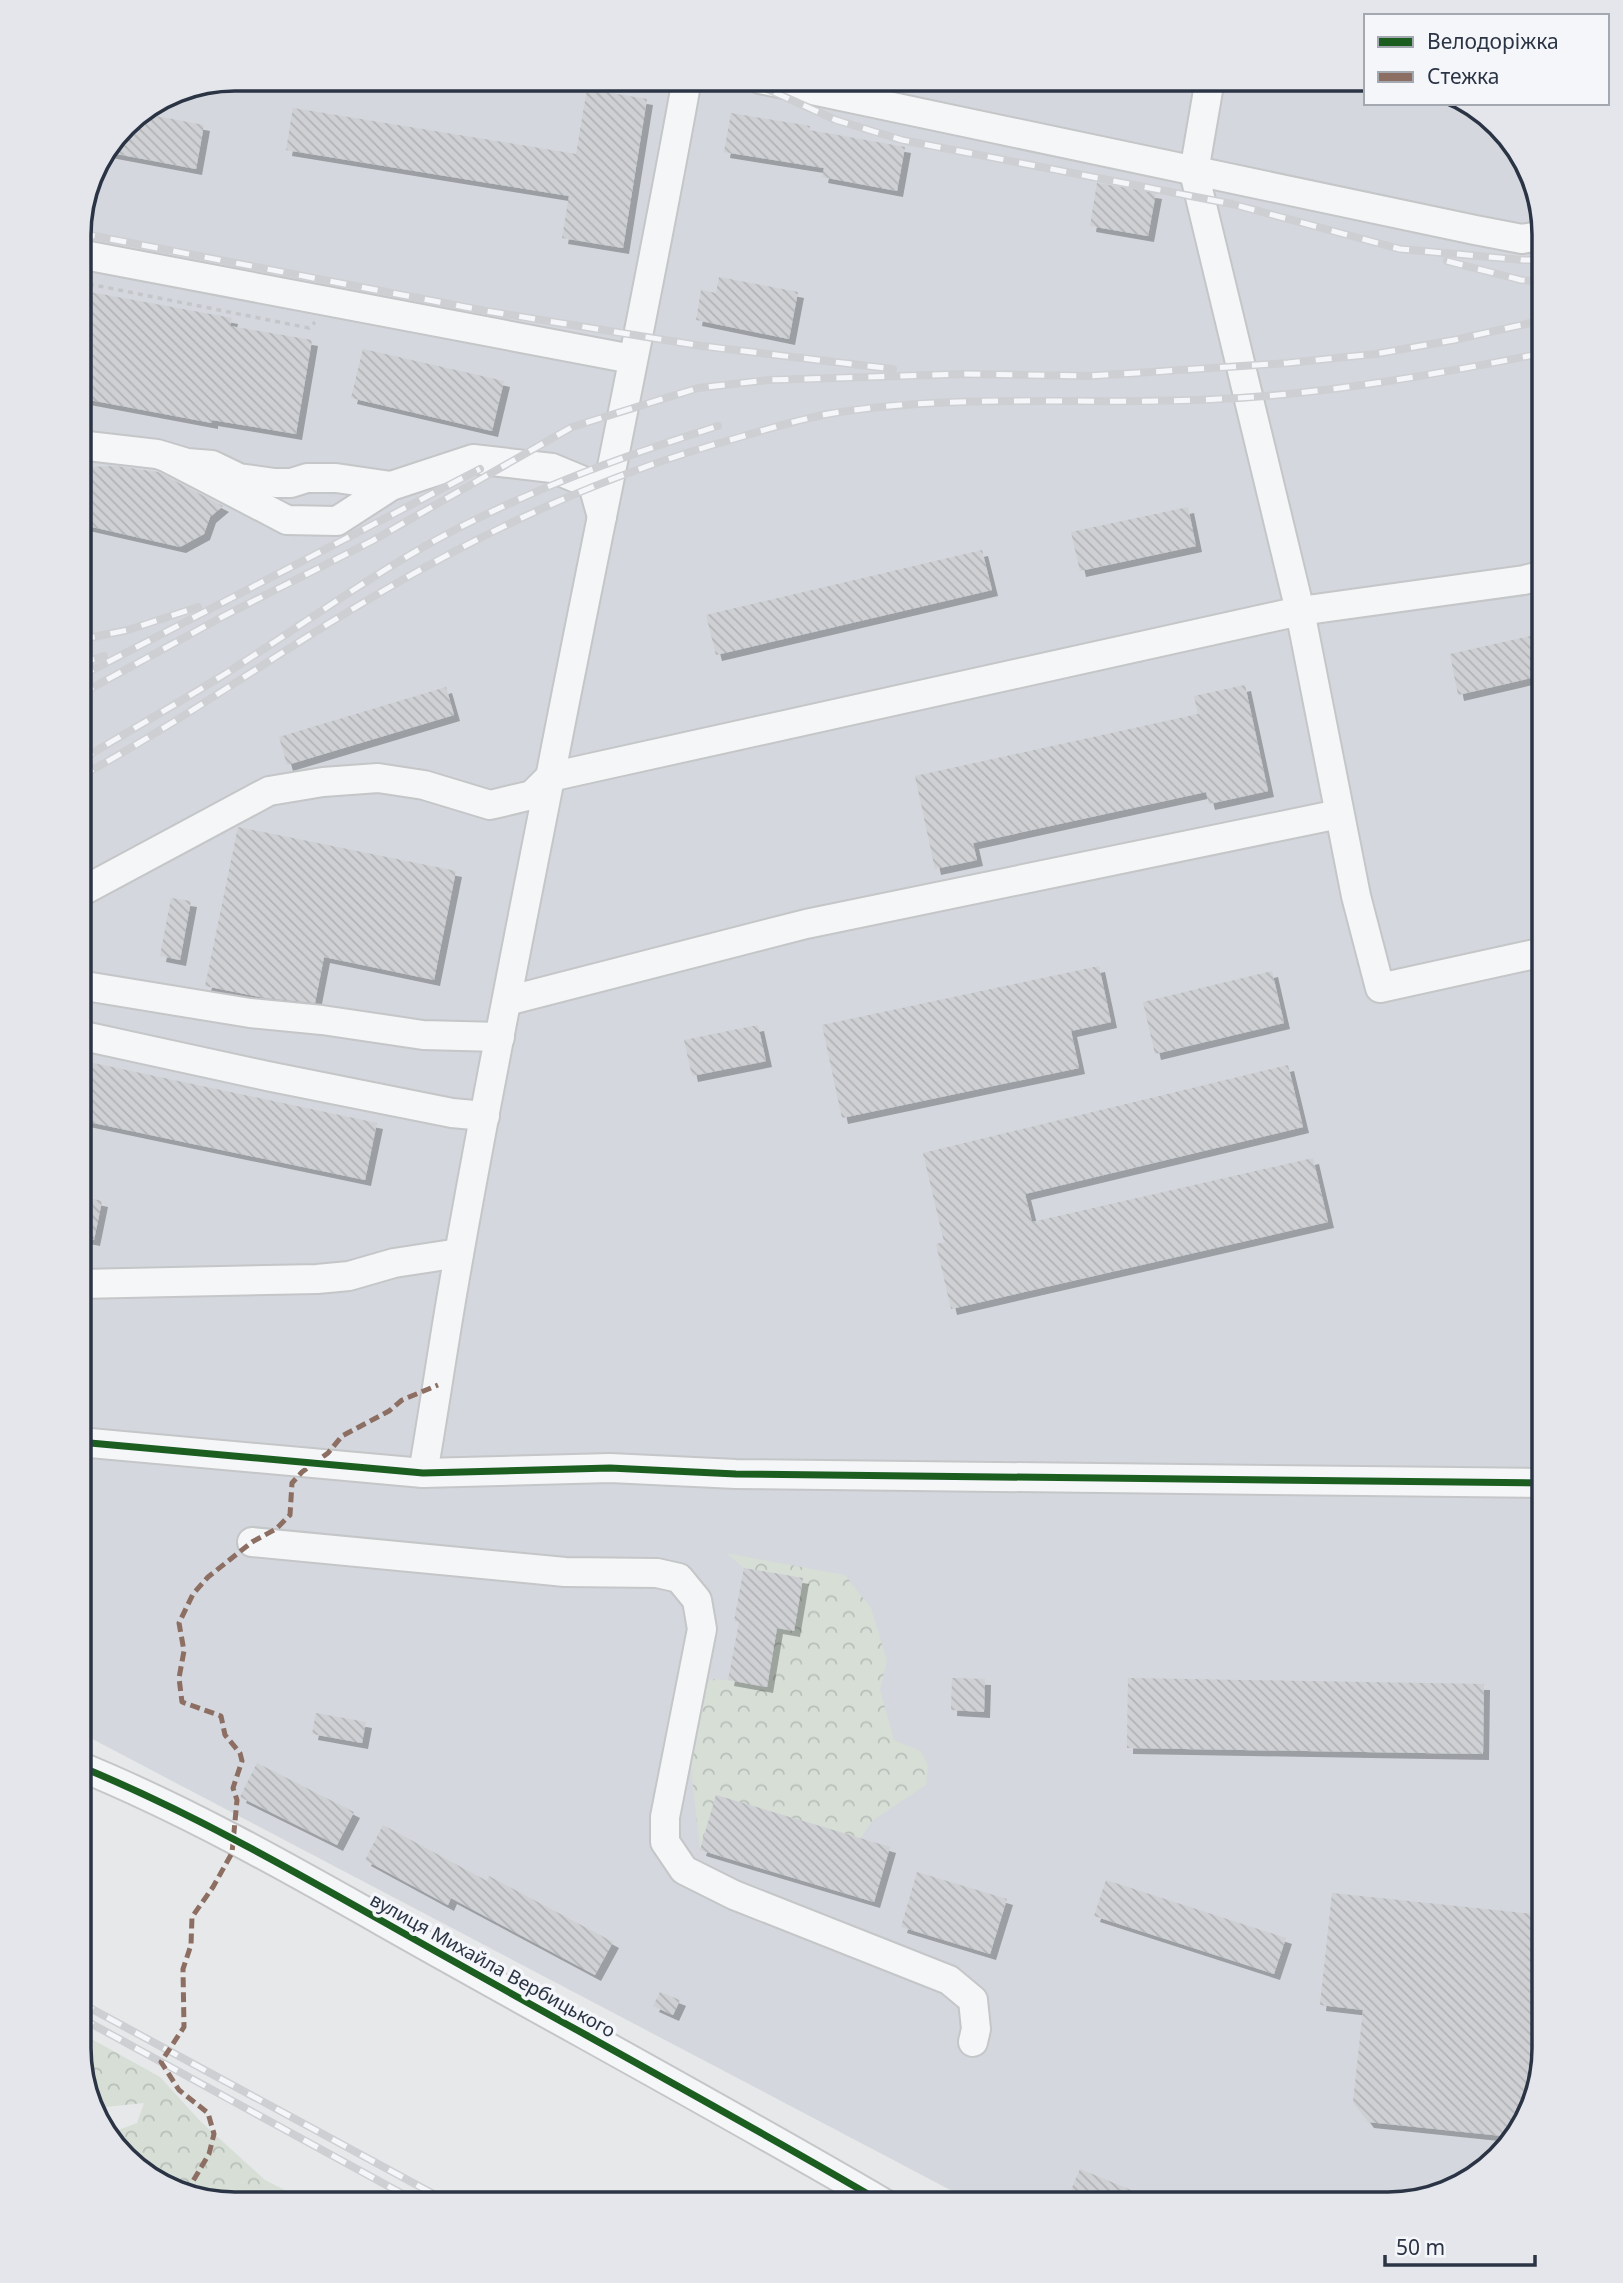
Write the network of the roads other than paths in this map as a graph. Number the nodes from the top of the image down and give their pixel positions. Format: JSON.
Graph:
{"nodes":[{"id":1,"x":685,"y":91,"type":"edge"},
{"id":2,"x":816,"y":91,"type":"edge"},
{"id":3,"x":1208,"y":91,"type":"edge"},
{"id":4,"x":1194,"y":172,"type":"junction"},
{"id":5,"x":1532,"y":237,"type":"edge"},
{"id":6,"x":91,"y":256,"type":"edge"},
{"id":7,"x":632,"y":359,"type":"junction"},
{"id":8,"x":91,"y":446,"type":"edge"},
{"id":9,"x":166,"y":457,"type":"junction"},
{"id":10,"x":391,"y":486,"type":"junction"},
{"id":11,"x":602,"y":517,"type":"junction"},
{"id":12,"x":1532,"y":578,"type":"edge"},
{"id":13,"x":1300,"y":611,"type":"junction"},
{"id":14,"x":550,"y":777,"type":"junction"},
{"id":15,"x":1339,"y":814,"type":"junction"},
{"id":16,"x":91,"y":886,"type":"edge"},
{"id":17,"x":1532,"y":955,"type":"edge"},
{"id":18,"x":91,"y":987,"type":"edge"},
{"id":19,"x":507,"y":1001,"type":"junction"},
{"id":20,"x":500,"y":1037,"type":"junction"},
{"id":21,"x":91,"y":1038,"type":"edge"},
{"id":22,"x":485,"y":1116,"type":"junction"},
{"id":23,"x":459,"y":1253,"type":"junction"},
{"id":24,"x":91,"y":1284,"type":"edge"},
{"id":25,"x":91,"y":1443,"type":"edge"},
{"id":26,"x":423,"y":1473,"type":"junction"},
{"id":27,"x":1532,"y":1483,"type":"edge"},
{"id":28,"x":252,"y":1542,"type":"dead end"},
{"id":29,"x":91,"y":1771,"type":"edge"},
{"id":30,"x":974,"y":2042,"type":"dead end"},
{"id":31,"x":865,"y":2192,"type":"edge"}],
"edges":[{"from":1,"to":7,"type":"street"},
{"from":2,"to":4,"type":"street"},
{"from":3,"to":4,"type":"street"},
{"from":4,"to":5,"type":"street"},
{"from":4,"to":13,"type":"street"},
{"from":6,"to":7,"type":"street"},
{"from":7,"to":11,"type":"street"},
{"from":8,"to":9,"type":"street"},
{"from":9,"to":10,"type":"street"},
{"from":9,"to":10,"type":"street"},
{"from":10,"to":11,"type":"street"},
{"from":11,"to":14,"type":"street"},
{"from":12,"to":13,"type":"street"},
{"from":13,"to":14,"type":"street"},
{"from":13,"to":15,"type":"street"},
{"from":14,"to":16,"type":"street"},
{"from":14,"to":19,"type":"street"},
{"from":15,"to":17,"type":"street"},
{"from":15,"to":19,"type":"street"},
{"from":18,"to":20,"type":"street"},
{"from":19,"to":20,"type":"street"},
{"from":20,"to":22,"type":"street"},
{"from":21,"to":22,"type":"street"},
{"from":22,"to":23,"type":"street"},
{"from":23,"to":24,"type":"street"},
{"from":23,"to":26,"type":"street"},
{"from":25,"to":26,"type":"street"},
{"from":26,"to":27,"type":"street"},
{"from":28,"to":30,"type":"street"},
{"from":29,"to":31,"type":"street","name":"вулиця Михайла Вербицького"}]}
